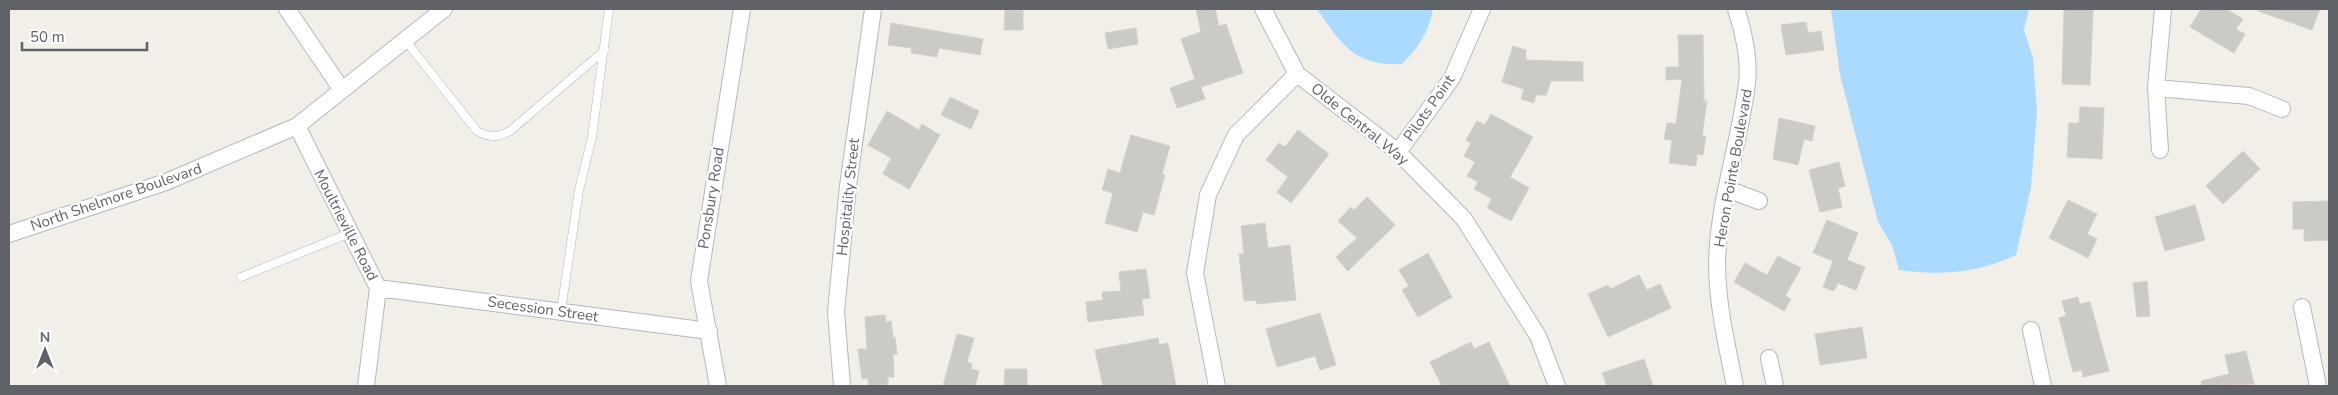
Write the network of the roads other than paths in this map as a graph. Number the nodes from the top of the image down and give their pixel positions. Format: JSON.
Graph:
{"nodes":[{"id":1,"x":287,"y":9,"type":"edge"},
{"id":2,"x":444,"y":9,"type":"edge"},
{"id":3,"x":609,"y":9,"type":"edge"},
{"id":4,"x":742,"y":9,"type":"edge"},
{"id":5,"x":873,"y":9,"type":"edge"},
{"id":6,"x":1263,"y":9,"type":"edge"},
{"id":7,"x":1482,"y":9,"type":"edge"},
{"id":8,"x":1736,"y":9,"type":"edge"},
{"id":9,"x":2163,"y":9,"type":"edge"},
{"id":10,"x":405,"y":40,"type":"junction"},
{"id":11,"x":605,"y":50,"type":"junction"},
{"id":12,"x":1297,"y":74,"type":"junction"},
{"id":13,"x":2156,"y":88,"type":"junction"},
{"id":14,"x":342,"y":90,"type":"junction"},
{"id":15,"x":2282,"y":109,"type":"dead end"},
{"id":16,"x":297,"y":126,"type":"junction"},
{"id":17,"x":2160,"y":150,"type":"dead end"},
{"id":18,"x":1398,"y":152,"type":"junction"},
{"id":19,"x":1727,"y":189,"type":"junction"},
{"id":20,"x":1760,"y":201,"type":"dead end"},
{"id":21,"x":350,"y":233,"type":"junction"},
{"id":22,"x":9,"y":234,"type":"edge"},
{"id":23,"x":241,"y":277,"type":"dead end"},
{"id":24,"x":378,"y":288,"type":"junction"},
{"id":25,"x":2302,"y":307,"type":"dead end"},
{"id":26,"x":561,"y":311,"type":"junction"},
{"id":27,"x":2031,"y":330,"type":"dead end"},
{"id":28,"x":709,"y":331,"type":"junction"},
{"id":29,"x":1769,"y":358,"type":"dead end"},
{"id":30,"x":366,"y":386,"type":"edge"},
{"id":31,"x":718,"y":386,"type":"edge"},
{"id":32,"x":842,"y":386,"type":"edge"},
{"id":33,"x":1217,"y":386,"type":"edge"},
{"id":34,"x":1557,"y":386,"type":"edge"},
{"id":35,"x":1735,"y":386,"type":"edge"},
{"id":36,"x":1775,"y":386,"type":"edge"},
{"id":37,"x":2043,"y":386,"type":"edge"},
{"id":38,"x":2318,"y":386,"type":"edge"}],
"edges":[{"from":1,"to":14,"type":"street"},
{"from":2,"to":10,"type":"street","name":"North Shelmore Boulevard"},
{"from":3,"to":11,"type":"lane"},
{"from":4,"to":28,"type":"street","name":"Ponsbury Road"},
{"from":5,"to":32,"type":"street","name":"Hospitality Street"},
{"from":6,"to":12,"type":"street","name":"Olde Central Way"},
{"from":7,"to":18,"type":"street","name":"Pilots Point"},
{"from":8,"to":19,"type":"street","name":"Heron Pointe Boulevard"},
{"from":9,"to":13,"type":"street"},
{"from":10,"to":11,"type":"lane"},
{"from":10,"to":14,"type":"street","name":"North Shelmore Boulevard"},
{"from":11,"to":26,"type":"lane"},
{"from":12,"to":18,"type":"street","name":"Olde Central Way"},
{"from":12,"to":33,"type":"street"},
{"from":13,"to":15,"type":"street"},
{"from":13,"to":17,"type":"street"},
{"from":14,"to":16,"type":"street","name":"North Shelmore Boulevard"},
{"from":16,"to":21,"type":"street","name":"Moultrieville Road"},
{"from":16,"to":22,"type":"street","name":"North Shelmore Boulevard"},
{"from":18,"to":34,"type":"street","name":"Olde Central Way"},
{"from":19,"to":20,"type":"street"},
{"from":19,"to":35,"type":"street","name":"Heron Pointe Boulevard"},
{"from":21,"to":23,"type":"lane"},
{"from":21,"to":24,"type":"street","name":"Moultrieville Road"},
{"from":24,"to":26,"type":"street","name":"Secession Street"},
{"from":24,"to":30,"type":"street","name":"Moultrieville Road"},
{"from":25,"to":38,"type":"street"},
{"from":26,"to":28,"type":"street","name":"Secession Street"},
{"from":27,"to":37,"type":"street"},
{"from":28,"to":31,"type":"street","name":"Ponsbury Road"},
{"from":29,"to":36,"type":"street"}]}
